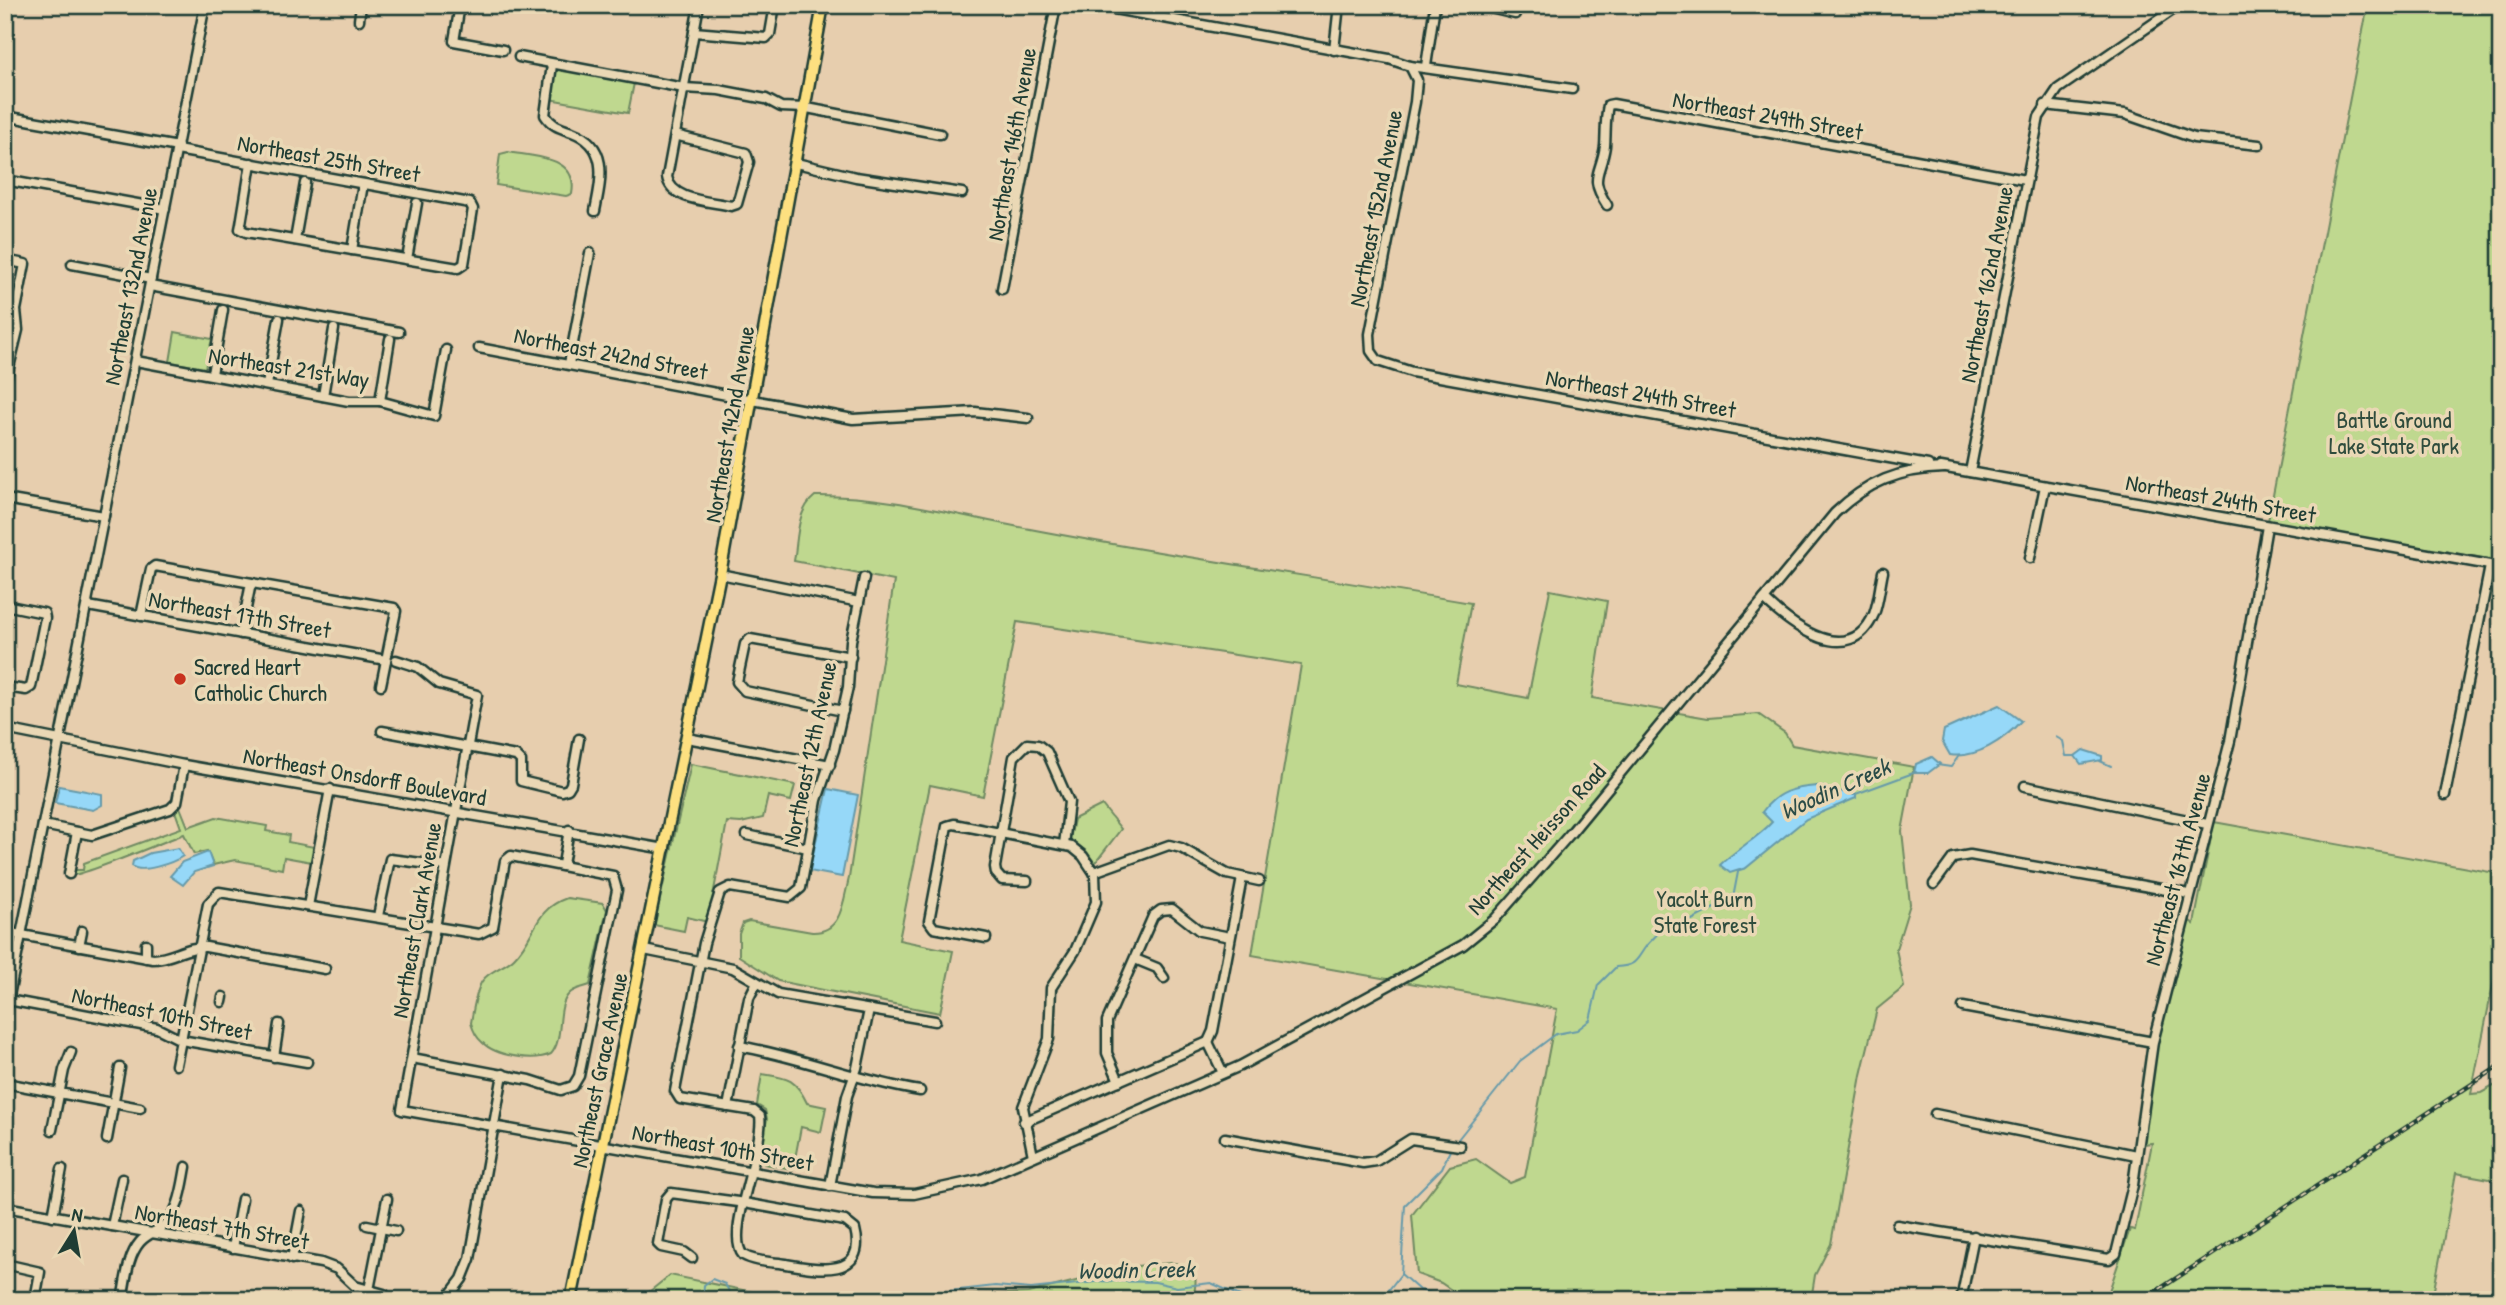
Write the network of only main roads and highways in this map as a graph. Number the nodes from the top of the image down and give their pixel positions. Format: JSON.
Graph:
{"nodes":[{"id":1,"x":823,"y":5,"type":"edge"},
{"id":2,"x":665,"y":849,"type":"joint"},
{"id":3,"x":571,"y":1300,"type":"edge"}],
"edges":[{"from":1,"to":2,"type":"main road","name":"Northeast 142nd Avenue"},
{"from":2,"to":3,"type":"main road","name":"Northeast Grace Avenue"}]}
